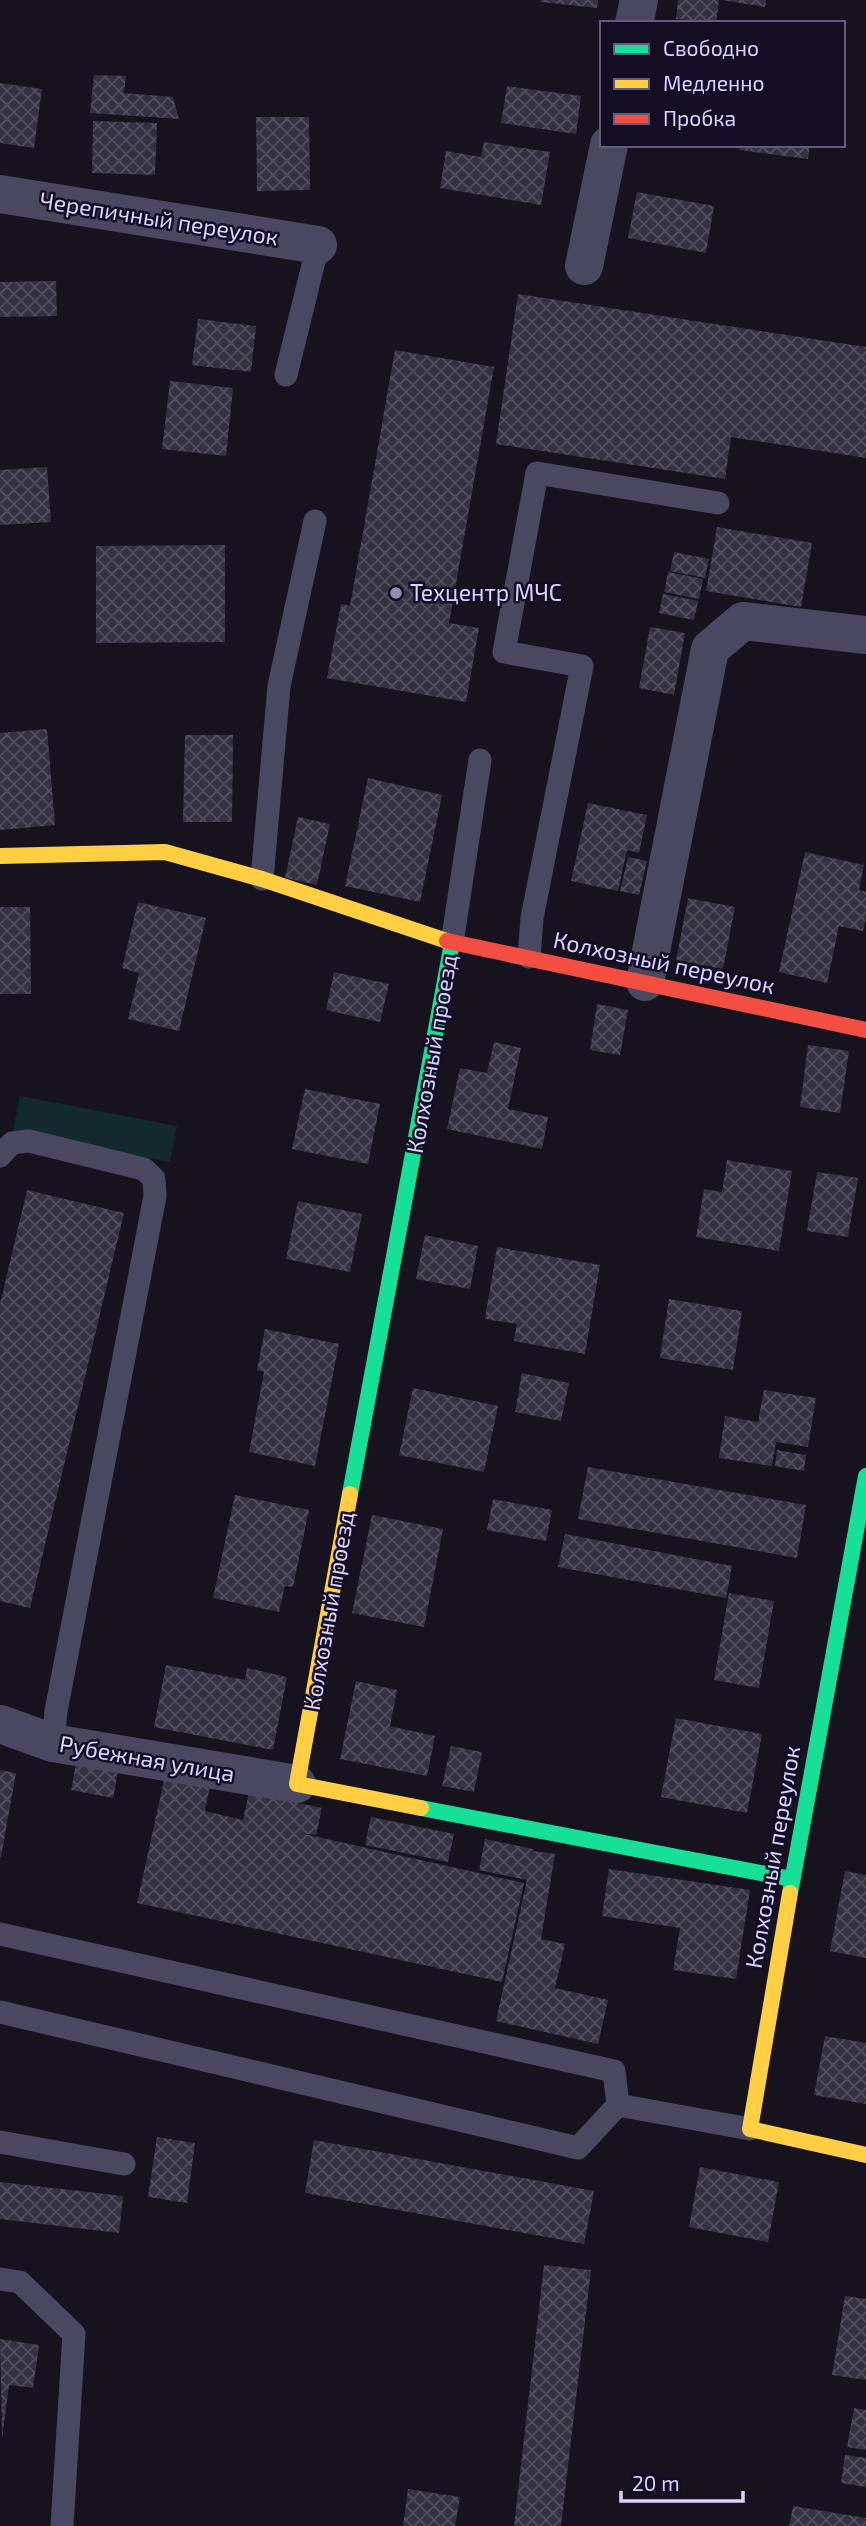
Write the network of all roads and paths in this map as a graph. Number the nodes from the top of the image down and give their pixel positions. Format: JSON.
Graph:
{"nodes":[{"id":1,"x":639,"y":0,"type":"edge"},
{"id":2,"x":634,"y":21,"type":"edge"},
{"id":3,"x":609,"y":147,"type":"edge"},
{"id":4,"x":0,"y":194,"type":"edge"},
{"id":5,"x":318,"y":245,"type":"joint"},
{"id":6,"x":584,"y":266,"type":"dead end"},
{"id":7,"x":286,"y":376,"type":"dead end"},
{"id":8,"x":718,"y":503,"type":"dead end"},
{"id":9,"x":315,"y":521,"type":"dead end"},
{"id":10,"x":866,"y":635,"type":"edge"},
{"id":11,"x":480,"y":760,"type":"dead end"},
{"id":12,"x":0,"y":856,"type":"edge"},
{"id":13,"x":262,"y":879,"type":"junction"},
{"id":14,"x":452,"y":943,"type":"junction"},
{"id":15,"x":529,"y":957,"type":"junction"},
{"id":16,"x":645,"y":982,"type":"junction"},
{"id":17,"x":866,"y":1030,"type":"edge"},
{"id":18,"x":0,"y":1156,"type":"edge"},
{"id":19,"x":866,"y":1476,"type":"edge"},
{"id":20,"x":0,"y":1724,"type":"edge"},
{"id":21,"x":53,"y":1743,"type":"junction"},
{"id":22,"x":297,"y":1784,"type":"junction"},
{"id":23,"x":792,"y":1879,"type":"junction"},
{"id":24,"x":0,"y":1934,"type":"edge"},
{"id":25,"x":0,"y":2012,"type":"edge"},
{"id":26,"x":618,"y":2105,"type":"junction"},
{"id":27,"x":750,"y":2129,"type":"junction"},
{"id":28,"x":0,"y":2142,"type":"edge"},
{"id":29,"x":866,"y":2155,"type":"edge"},
{"id":30,"x":124,"y":2164,"type":"dead end"},
{"id":31,"x":0,"y":2279,"type":"edge"},
{"id":32,"x":62,"y":2526,"type":"edge"}],
"edges":[{"from":1,"to":2,"type":"street"},
{"from":3,"to":6,"type":"street"},
{"from":4,"to":5,"type":"street","name":"Черепичный переулок"},
{"from":5,"to":7,"type":"lane"},
{"from":8,"to":15,"type":"lane"},
{"from":9,"to":13,"type":"lane"},
{"from":10,"to":16,"type":"street"},
{"from":11,"to":14,"type":"lane"},
{"from":12,"to":13,"type":"street","name":"Колхозный переулок"},
{"from":13,"to":14,"type":"street","name":"Колхозный переулок"},
{"from":14,"to":15,"type":"street","name":"Колхозный переулок"},
{"from":14,"to":22,"type":"street","name":"Колхозный проезд"},
{"from":15,"to":16,"type":"street","name":"Колхозный переулок"},
{"from":16,"to":17,"type":"street","name":"Колхозный переулок"},
{"from":18,"to":21,"type":"lane"},
{"from":19,"to":23,"type":"street","name":"Колхозный переулок"},
{"from":20,"to":21,"type":"street","name":"Рубежная улица"},
{"from":21,"to":22,"type":"street","name":"Рубежная улица"},
{"from":22,"to":23,"type":"street"},
{"from":23,"to":27,"type":"street","name":"Колхозный переулок"},
{"from":24,"to":26,"type":"lane"},
{"from":25,"to":26,"type":"lane"},
{"from":26,"to":27,"type":"lane"},
{"from":27,"to":29,"type":"street"},
{"from":28,"to":30,"type":"lane"},
{"from":31,"to":32,"type":"lane"}]}
